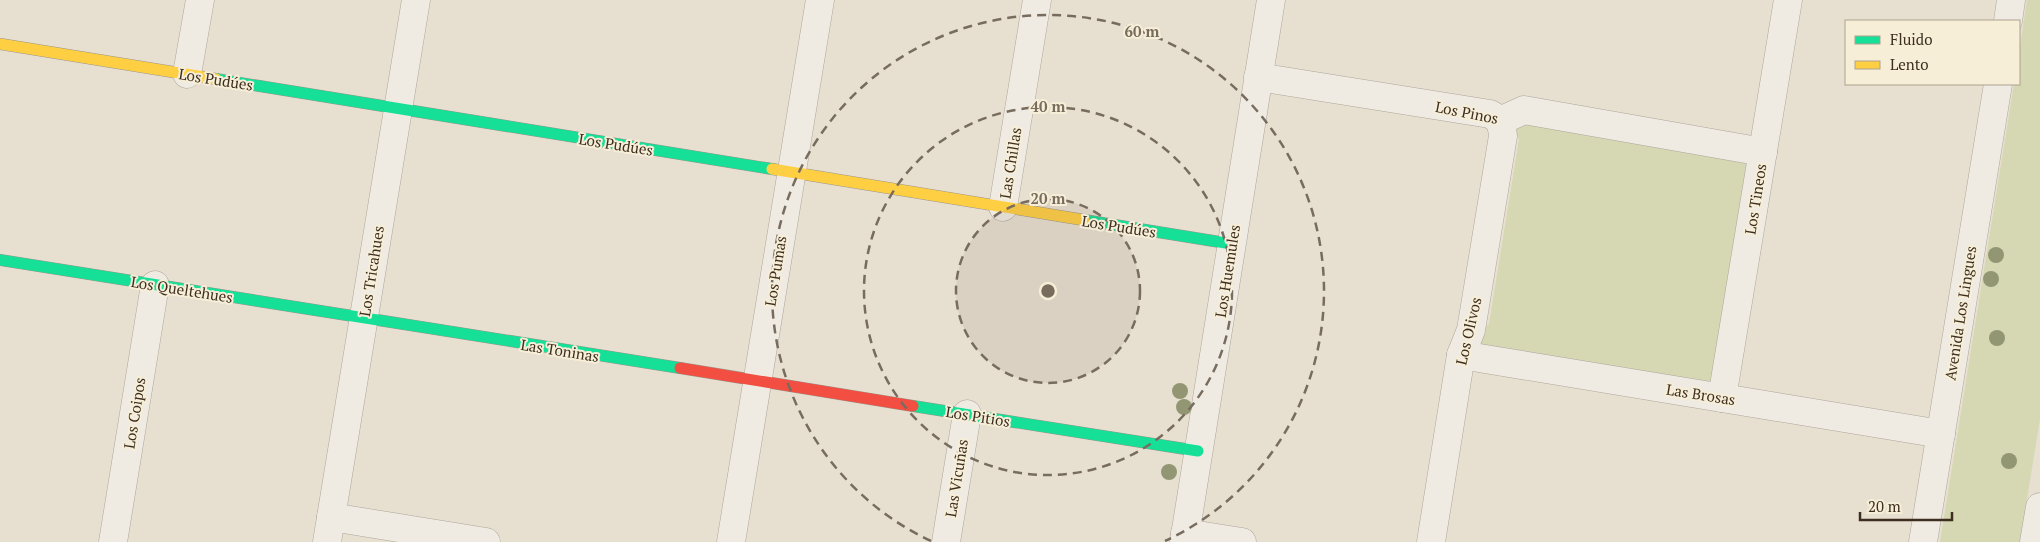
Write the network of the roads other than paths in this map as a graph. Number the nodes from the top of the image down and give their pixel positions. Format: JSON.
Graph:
{"nodes":[{"id":1,"x":200,"y":0,"type":"edge"},
{"id":2,"x":416,"y":0,"type":"edge"},
{"id":3,"x":820,"y":0,"type":"edge"},
{"id":4,"x":1037,"y":0,"type":"edge"},
{"id":5,"x":1270,"y":0,"type":"edge"},
{"id":6,"x":1788,"y":0,"type":"edge"},
{"id":7,"x":2011,"y":0,"type":"edge"},
{"id":8,"x":2008,"y":20,"type":"edge"},
{"id":9,"x":0,"y":44,"type":"edge"},
{"id":10,"x":187,"y":74,"type":"junction"},
{"id":11,"x":1258,"y":78,"type":"junction"},
{"id":12,"x":1998,"y":85,"type":"edge"},
{"id":13,"x":398,"y":108,"type":"junction"},
{"id":14,"x":1500,"y":121,"type":"junction"},
{"id":15,"x":1763,"y":152,"type":"junction"},
{"id":16,"x":792,"y":172,"type":"junction"},
{"id":17,"x":1003,"y":207,"type":"junction"},
{"id":18,"x":1232,"y":244,"type":"junction"},
{"id":19,"x":0,"y":260,"type":"edge"},
{"id":20,"x":155,"y":285,"type":"junction"},
{"id":21,"x":364,"y":318,"type":"junction"},
{"id":22,"x":1461,"y":355,"type":"junction"},
{"id":23,"x":757,"y":381,"type":"junction"},
{"id":24,"x":1722,"y":398,"type":"junction"},
{"id":25,"x":967,"y":414,"type":"junction"},
{"id":26,"x":1941,"y":434,"type":"junction"},
{"id":27,"x":1198,"y":451,"type":"junction"},
{"id":28,"x":2040,"y":507,"type":"edge"},
{"id":29,"x":329,"y":530,"type":"edge"},
{"id":30,"x":1184,"y":537,"type":"edge"},
{"id":31,"x":113,"y":542,"type":"edge"},
{"id":32,"x":486,"y":542,"type":"edge"},
{"id":33,"x":731,"y":542,"type":"edge"},
{"id":34,"x":946,"y":542,"type":"edge"},
{"id":35,"x":1242,"y":542,"type":"edge"},
{"id":36,"x":1431,"y":542,"type":"edge"},
{"id":37,"x":1923,"y":542,"type":"edge"},
{"id":38,"x":2034,"y":542,"type":"edge"}],
"edges":[{"from":1,"to":10,"type":"street"},
{"from":2,"to":13,"type":"street","name":"Los Tricahues"},
{"from":3,"to":16,"type":"street","name":"Los Pumas"},
{"from":4,"to":17,"type":"street","name":"Las Chillas"},
{"from":5,"to":11,"type":"street","name":"Los Huemules"},
{"from":6,"to":15,"type":"street","name":"Los Tineos"},
{"from":7,"to":8,"type":"street"},
{"from":9,"to":10,"type":"street","name":"Los Pudúes"},
{"from":10,"to":13,"type":"street","name":"Los Pudúes"},
{"from":11,"to":14,"type":"street","name":"Los Pinos"},
{"from":11,"to":18,"type":"street","name":"Los Huemules"},
{"from":12,"to":26,"type":"street","name":"Avenida Los Lingues"},
{"from":13,"to":16,"type":"street","name":"Los Pudúes"},
{"from":13,"to":21,"type":"street","name":"Los Tricahues"},
{"from":14,"to":15,"type":"street","name":"Los Pinos"},
{"from":14,"to":22,"type":"street","name":"Los Olivos"},
{"from":15,"to":24,"type":"street","name":"Los Tineos"},
{"from":16,"to":17,"type":"street","name":"Los Pudúes"},
{"from":16,"to":23,"type":"street","name":"Los Pumas"},
{"from":17,"to":18,"type":"street","name":"Los Pudúes"},
{"from":18,"to":27,"type":"street","name":"Los Huemules"},
{"from":19,"to":20,"type":"street","name":"Los Queltehues"},
{"from":20,"to":21,"type":"street","name":"Los Queltehues"},
{"from":20,"to":31,"type":"street","name":"Los Coipos"},
{"from":21,"to":23,"type":"street","name":"Las Toninas"},
{"from":21,"to":29,"type":"street","name":"Los Tricahues"},
{"from":22,"to":24,"type":"street","name":"Las Brosas"},
{"from":22,"to":36,"type":"street","name":"Los Olivos"},
{"from":23,"to":25,"type":"street","name":"Los Pitios"},
{"from":23,"to":33,"type":"street","name":"Los Pumas"},
{"from":24,"to":26,"type":"street","name":"Las Brosas"},
{"from":25,"to":27,"type":"street","name":"Los Pitios"},
{"from":25,"to":34,"type":"street","name":"Las Vicuñas"},
{"from":26,"to":37,"type":"street","name":"Avenida Los Lingues"},
{"from":27,"to":30,"type":"street","name":"Los Huemules"},
{"from":28,"to":38,"type":"street"},
{"from":29,"to":32,"type":"street"},
{"from":30,"to":35,"type":"street"}]}
